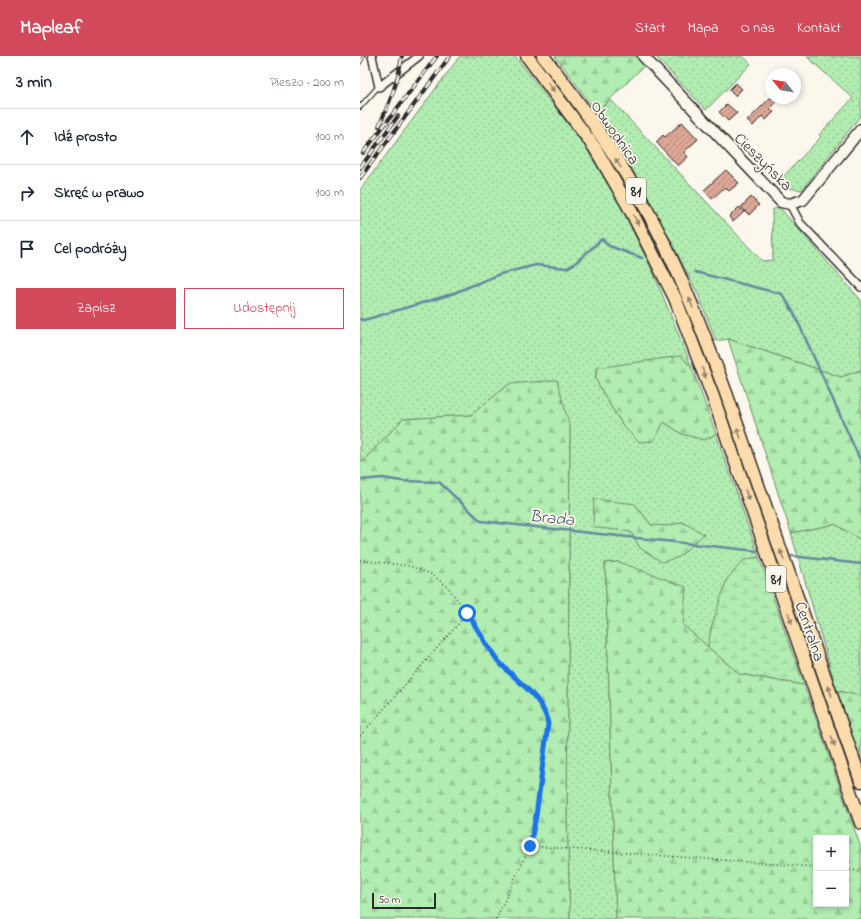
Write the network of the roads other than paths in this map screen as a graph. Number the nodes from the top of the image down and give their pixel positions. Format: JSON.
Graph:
{"nodes":[{"id":1,"x":372,"y":56,"type":"edge"},
{"id":2,"x":419,"y":56,"type":"edge"},
{"id":3,"x":527,"y":56,"type":"edge"},
{"id":4,"x":543,"y":56,"type":"edge"},
{"id":5,"x":643,"y":56,"type":"edge"},
{"id":6,"x":379,"y":87,"type":"junction"},
{"id":7,"x":360,"y":107,"type":"edge"},
{"id":8,"x":861,"y":129,"type":"edge"},
{"id":9,"x":790,"y":204,"type":"junction"},
{"id":10,"x":861,"y":287,"type":"edge"},
{"id":11,"x":690,"y":336,"type":"joint"},
{"id":12,"x":706,"y":339,"type":"joint"},
{"id":13,"x":861,"y":781,"type":"edge"},
{"id":14,"x":861,"y":823,"type":"edge"}],
"edges":[{"from":1,"to":6,"type":"street"},
{"from":2,"to":6,"type":"street"},
{"from":3,"to":11,"type":"main road","name":"Obwodnica","number":"81","one_way":true},
{"from":12,"to":4,"type":"main road","name":"Obwodnica","number":"81","one_way":true},
{"from":5,"to":9,"type":"street","name":"Cieszyńska"},
{"from":6,"to":7,"type":"lane"},
{"from":8,"to":9,"type":"street"},
{"from":9,"to":10,"type":"street","name":"Cieszyńska"},
{"from":11,"to":14,"type":"main road","name":"Centralna","number":"81","one_way":true},
{"from":13,"to":12,"type":"main road","name":"Centralna","number":"81","one_way":true}]}
